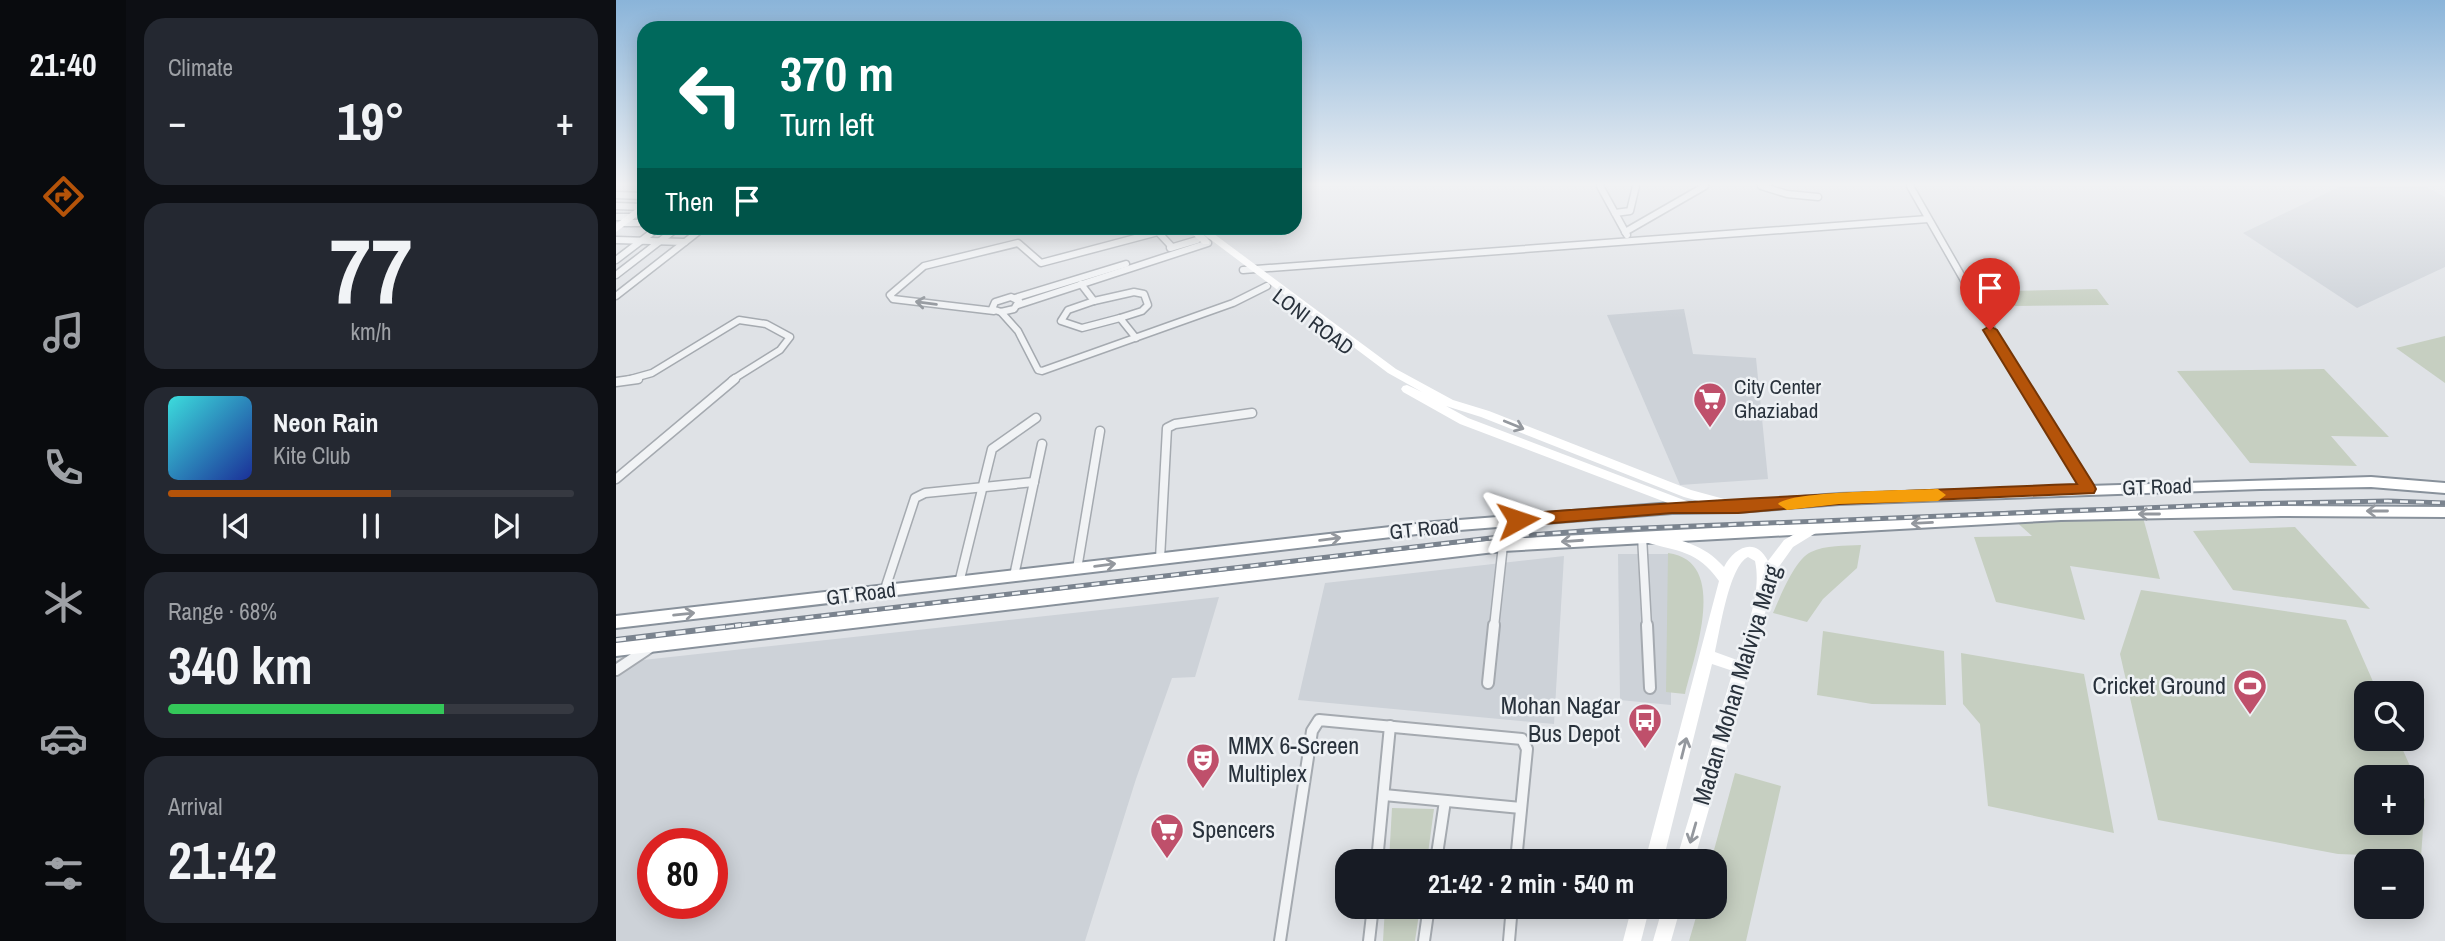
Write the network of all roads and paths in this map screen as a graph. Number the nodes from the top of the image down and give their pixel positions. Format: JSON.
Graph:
{"nodes":[{"id":1,"x":1629,"y":230,"type":"edge"},
{"id":2,"x":1780,"y":230,"type":"edge"},
{"id":3,"x":1934,"y":230,"type":"edge"},
{"id":4,"x":1625,"y":232,"type":"joint"},
{"id":5,"x":649,"y":235,"type":"edge"},
{"id":6,"x":667,"y":235,"type":"edge"},
{"id":7,"x":694,"y":235,"type":"edge"},
{"id":8,"x":1147,"y":235,"type":"edge"},
{"id":9,"x":1160,"y":235,"type":"edge"},
{"id":10,"x":1204,"y":237,"type":"edge"},
{"id":11,"x":616,"y":240,"type":"edge"},
{"id":12,"x":641,"y":241,"type":"junction"},
{"id":13,"x":659,"y":241,"type":"junction"},
{"id":14,"x":1630,"y":241,"type":"junction"},
{"id":15,"x":685,"y":242,"type":"junction"},
{"id":16,"x":1169,"y":251,"type":"junction"},
{"id":17,"x":616,"y":260,"type":"edge"},
{"id":18,"x":634,"y":261,"type":"junction"},
{"id":19,"x":660,"y":262,"type":"junction"},
{"id":20,"x":1247,"y":269,"type":"junction"},
{"id":21,"x":616,"y":276,"type":"edge"},
{"id":22,"x":638,"y":279,"type":"junction"},
{"id":23,"x":1081,"y":284,"type":"junction"},
{"id":24,"x":1267,"y":286,"type":"junction"},
{"id":25,"x":616,"y":296,"type":"edge"},
{"id":26,"x":1094,"y":301,"type":"junction"},
{"id":27,"x":1017,"y":302,"type":"junction"},
{"id":28,"x":998,"y":312,"type":"junction"},
{"id":29,"x":1121,"y":318,"type":"junction"},
{"id":30,"x":1338,"y":336,"type":"junction"},
{"id":31,"x":1136,"y":338,"type":"junction"},
{"id":32,"x":616,"y":382,"type":"edge"},
{"id":33,"x":1445,"y":406,"type":"junction"},
{"id":34,"x":1252,"y":413,"type":"dead end"},
{"id":35,"x":1036,"y":418,"type":"dead end"},
{"id":36,"x":1100,"y":431,"type":"dead end"},
{"id":37,"x":1042,"y":444,"type":"dead end"},
{"id":38,"x":2311,"y":468,"type":"dead end"},
{"id":39,"x":616,"y":479,"type":"edge"},
{"id":40,"x":1034,"y":482,"type":"junction"},
{"id":41,"x":2315,"y":483,"type":"junction"},
{"id":42,"x":981,"y":488,"type":"junction"},
{"id":43,"x":2445,"y":488,"type":"edge"},
{"id":44,"x":2088,"y":489,"type":"junction"},
{"id":45,"x":1738,"y":507,"type":"junction"},
{"id":46,"x":1693,"y":508,"type":"junction"},
{"id":47,"x":2445,"y":512,"type":"edge"},
{"id":48,"x":1814,"y":528,"type":"junction"},
{"id":49,"x":1643,"y":537,"type":"junction"},
{"id":50,"x":1503,"y":545,"type":"junction"},
{"id":51,"x":1160,"y":559,"type":"junction"},
{"id":52,"x":1077,"y":569,"type":"junction"},
{"id":53,"x":1014,"y":576,"type":"junction"},
{"id":54,"x":1726,"y":580,"type":"junction"},
{"id":55,"x":959,"y":583,"type":"junction"},
{"id":56,"x":884,"y":592,"type":"junction"},
{"id":57,"x":1760,"y":603,"type":"junction"},
{"id":58,"x":616,"y":622,"type":"edge"},
{"id":59,"x":654,"y":645,"type":"junction"},
{"id":60,"x":616,"y":649,"type":"edge"},
{"id":61,"x":1707,"y":656,"type":"junction"},
{"id":62,"x":1741,"y":667,"type":"junction"},
{"id":63,"x":616,"y":670,"type":"edge"},
{"id":64,"x":1488,"y":683,"type":"dead end"},
{"id":65,"x":1650,"y":688,"type":"dead end"},
{"id":66,"x":1390,"y":726,"type":"junction"},
{"id":67,"x":1384,"y":795,"type":"junction"},
{"id":68,"x":1445,"y":801,"type":"junction"},
{"id":69,"x":1521,"y":808,"type":"junction"},
{"id":70,"x":1378,"y":849,"type":"edge"},
{"id":71,"x":1438,"y":849,"type":"edge"},
{"id":72,"x":1517,"y":849,"type":"edge"},
{"id":73,"x":1657,"y":849,"type":"edge"},
{"id":74,"x":1688,"y":849,"type":"edge"},
{"id":75,"x":1372,"y":919,"type":"edge"},
{"id":76,"x":1427,"y":919,"type":"edge"},
{"id":77,"x":1511,"y":919,"type":"edge"},
{"id":78,"x":1638,"y":919,"type":"edge"},
{"id":79,"x":1280,"y":941,"type":"edge"},
{"id":80,"x":1369,"y":941,"type":"edge"},
{"id":81,"x":1424,"y":941,"type":"edge"},
{"id":82,"x":1509,"y":941,"type":"edge"},
{"id":83,"x":1632,"y":941,"type":"edge"}],
"edges":[{"from":1,"to":4,"type":"street"},
{"from":2,"to":14,"type":"street"},
{"from":3,"to":44,"type":"street"},
{"from":4,"to":14,"type":"street"},
{"from":5,"to":12,"type":"street"},
{"from":6,"to":13,"type":"street"},
{"from":7,"to":15,"type":"street"},
{"from":28,"to":8,"type":"street","one_way":true},
{"from":9,"to":16,"type":"street","one_way":true},
{"from":10,"to":16,"type":"street"},
{"from":10,"to":20,"type":"street","name":"LONI ROAD"},
{"from":10,"to":20,"type":"street","name":"LONI ROAD"},
{"from":11,"to":12,"type":"street"},
{"from":12,"to":13,"type":"street"},
{"from":12,"to":17,"type":"street"},
{"from":13,"to":15,"type":"street"},
{"from":13,"to":18,"type":"street"},
{"from":14,"to":20,"type":"street"},
{"from":15,"to":19,"type":"street"},
{"from":16,"to":23,"type":"street"},
{"from":16,"to":27,"type":"street"},
{"from":18,"to":19,"type":"street"},
{"from":18,"to":21,"type":"street"},
{"from":19,"to":22,"type":"street"},
{"from":20,"to":24,"type":"street","name":"LONI ROAD"},
{"from":20,"to":30,"type":"street","name":"LONI ROAD"},
{"from":21,"to":22,"type":"street"},
{"from":22,"to":25,"type":"street"},
{"from":23,"to":26,"type":"street"},
{"from":23,"to":27,"type":"street"},
{"from":24,"to":30,"type":"street","name":"LONI ROAD"},
{"from":24,"to":31,"type":"street"},
{"from":26,"to":29,"type":"street"},
{"from":26,"to":29,"type":"street"},
{"from":27,"to":28,"type":"street"},
{"from":27,"to":28,"type":"street"},
{"from":28,"to":31,"type":"street"},
{"from":29,"to":31,"type":"street"},
{"from":30,"to":33,"type":"street","name":"LONI ROAD"},
{"from":32,"to":39,"type":"street"},
{"from":33,"to":45,"type":"street","one_way":true},
{"from":33,"to":46,"type":"street"},
{"from":34,"to":51,"type":"street"},
{"from":35,"to":42,"type":"street"},
{"from":36,"to":52,"type":"street"},
{"from":37,"to":40,"type":"street"},
{"from":38,"to":41,"type":"highway"},
{"from":40,"to":42,"type":"street"},
{"from":40,"to":53,"type":"street"},
{"from":41,"to":43,"type":"highway","name":"GT Road"},
{"from":41,"to":44,"type":"highway","name":"GT Road"},
{"from":42,"to":55,"type":"street"},
{"from":42,"to":56,"type":"street"},
{"from":44,"to":45,"type":"highway","name":"GT Road"},
{"from":45,"to":46,"type":"highway","name":"GT Road"},
{"from":51,"to":46,"type":"highway","name":"GT Road","one_way":true},
{"from":47,"to":48,"type":"highway","name":"GT Road","one_way":true},
{"from":48,"to":49,"type":"highway","name":"GT Road"},
{"from":48,"to":57,"type":"street","name":"Madan Mohan Malviya Marg"},
{"from":49,"to":50,"type":"highway","name":"GT Road","one_way":true},
{"from":49,"to":54,"type":"street"},
{"from":49,"to":65,"type":"street"},
{"from":50,"to":59,"type":"highway","name":"GT Road"},
{"from":50,"to":64,"type":"street"},
{"from":52,"to":51,"type":"highway","name":"GT Road","one_way":true},
{"from":52,"to":53,"type":"highway","name":"GT Road"},
{"from":53,"to":55,"type":"highway","name":"GT Road"},
{"from":54,"to":57,"type":"street"},
{"from":54,"to":61,"type":"street","name":"Madan Mohan Malviya Marg"},
{"from":55,"to":56,"type":"highway","name":"GT Road"},
{"from":58,"to":56,"type":"highway","name":"GT Road","one_way":true},
{"from":57,"to":62,"type":"street","name":"Madan Mohan Malviya Marg"},
{"from":59,"to":60,"type":"highway","name":"GT Road"},
{"from":59,"to":63,"type":"street"},
{"from":61,"to":62,"type":"street"},
{"from":73,"to":61,"type":"street","name":"Madan Mohan Malviya Marg","one_way":true},
{"from":62,"to":74,"type":"street","name":"Madan Mohan Malviya Marg","one_way":true},
{"from":66,"to":67,"type":"street"},
{"from":66,"to":69,"type":"street"},
{"from":66,"to":79,"type":"street"},
{"from":67,"to":68,"type":"street"},
{"from":67,"to":70,"type":"street"},
{"from":68,"to":69,"type":"street"},
{"from":68,"to":71,"type":"street"},
{"from":69,"to":72,"type":"street"},
{"from":75,"to":80,"type":"street"},
{"from":76,"to":81,"type":"street"},
{"from":77,"to":82,"type":"street"},
{"from":78,"to":83,"type":"street"}]}
